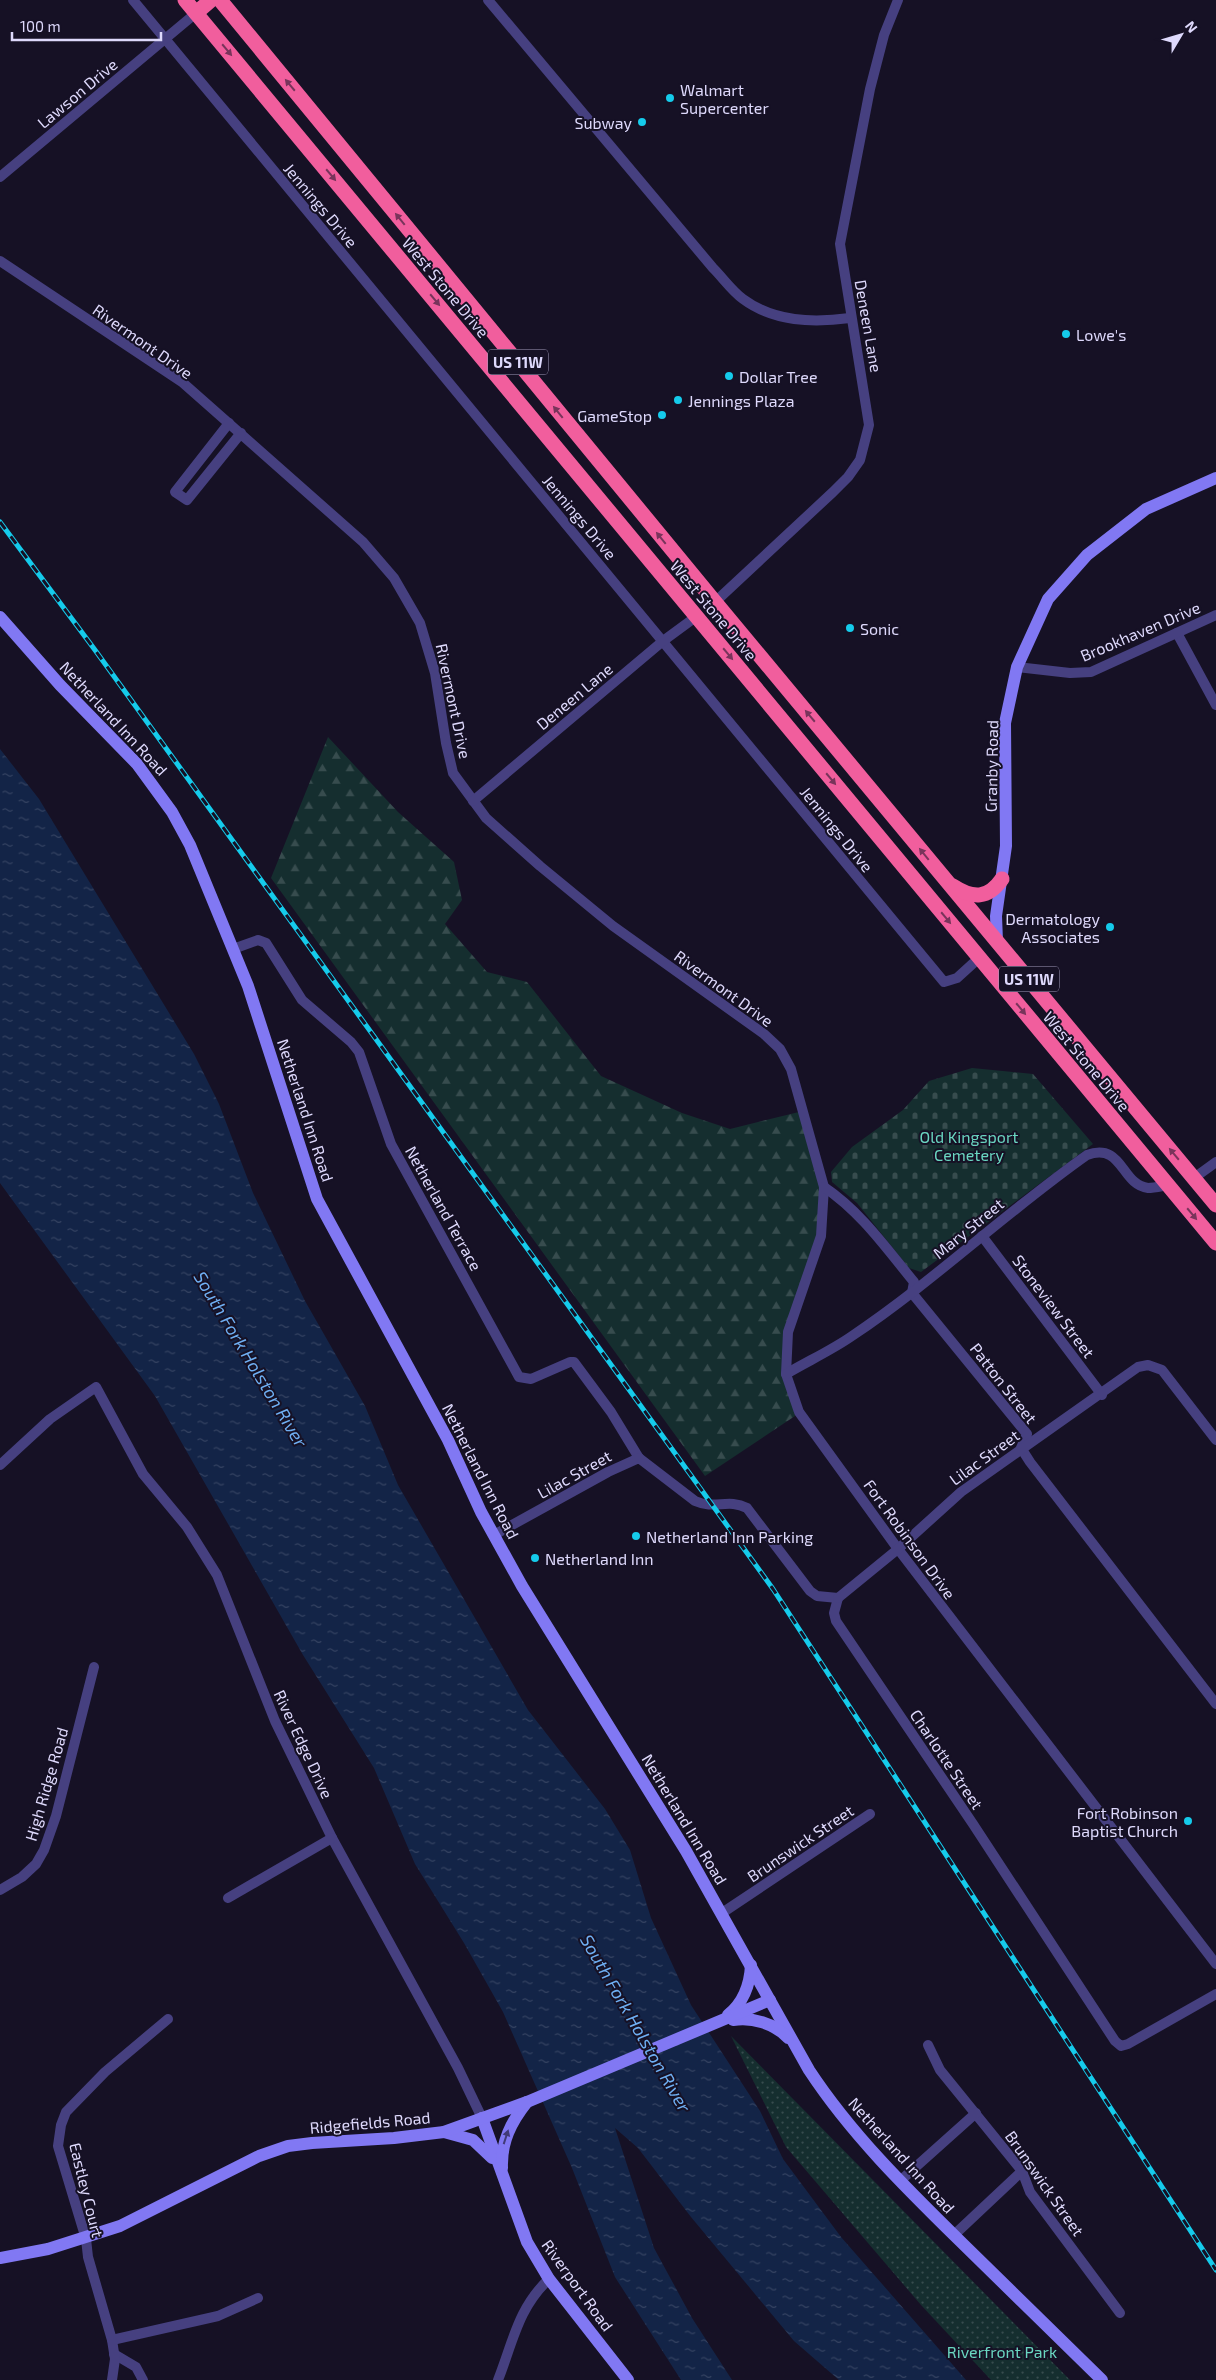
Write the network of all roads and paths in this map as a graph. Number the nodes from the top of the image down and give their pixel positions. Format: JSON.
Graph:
{"nodes":[{"id":1,"x":134,"y":0,"type":"edge"},
{"id":2,"x":185,"y":0,"type":"edge"},
{"id":3,"x":211,"y":0,"type":"edge"},
{"id":4,"x":220,"y":0,"type":"edge"},
{"id":5,"x":488,"y":0,"type":"edge"},
{"id":6,"x":898,"y":0,"type":"edge"},
{"id":7,"x":196,"y":13,"type":"junction"},
{"id":8,"x":164,"y":39,"type":"junction"},
{"id":9,"x":0,"y":177,"type":"edge"},
{"id":10,"x":0,"y":261,"type":"edge"},
{"id":11,"x":850,"y":318,"type":"junction"},
{"id":12,"x":229,"y":423,"type":"junction"},
{"id":13,"x":242,"y":433,"type":"junction"},
{"id":14,"x":1216,"y":478,"type":"edge"},
{"id":15,"x":714,"y":602,"type":"junction"},
{"id":16,"x":1216,"y":615,"type":"edge"},
{"id":17,"x":697,"y":616,"type":"junction"},
{"id":18,"x":0,"y":617,"type":"edge"},
{"id":19,"x":1177,"y":633,"type":"junction"},
{"id":20,"x":663,"y":641,"type":"junction"},
{"id":21,"x":1017,"y":667,"type":"junction"},
{"id":22,"x":1216,"y":705,"type":"edge"},
{"id":23,"x":473,"y":801,"type":"junction"},
{"id":24,"x":1002,"y":879,"type":"junction"},
{"id":25,"x":948,"y":883,"type":"junction"},
{"id":26,"x":997,"y":941,"type":"junction"},
{"id":27,"x":233,"y":949,"type":"junction"},
{"id":28,"x":979,"y":958,"type":"junction"},
{"id":29,"x":791,"y":1069,"type":"joint"},
{"id":30,"x":1216,"y":1162,"type":"edge"},
{"id":31,"x":1194,"y":1178,"type":"junction"},
{"id":32,"x":1168,"y":1185,"type":"junction"},
{"id":33,"x":824,"y":1187,"type":"junction"},
{"id":34,"x":1216,"y":1205,"type":"edge"},
{"id":35,"x":982,"y":1236,"type":"junction"},
{"id":36,"x":1216,"y":1243,"type":"edge"},
{"id":37,"x":912,"y":1293,"type":"junction"},
{"id":38,"x":786,"y":1374,"type":"junction"},
{"id":39,"x":1102,"y":1395,"type":"junction"},
{"id":40,"x":1216,"y":1440,"type":"edge"},
{"id":41,"x":1021,"y":1448,"type":"junction"},
{"id":42,"x":638,"y":1458,"type":"junction"},
{"id":43,"x":0,"y":1466,"type":"edge"},
{"id":44,"x":494,"y":1535,"type":"junction"},
{"id":45,"x":898,"y":1550,"type":"junction"},
{"id":46,"x":838,"y":1598,"type":"junction"},
{"id":47,"x":94,"y":1667,"type":"dead end"},
{"id":48,"x":1216,"y":1704,"type":"edge"},
{"id":49,"x":870,"y":1814,"type":"dead end"},
{"id":50,"x":332,"y":1838,"type":"junction"},
{"id":51,"x":0,"y":1890,"type":"edge"},
{"id":52,"x":228,"y":1898,"type":"dead end"},
{"id":53,"x":722,"y":1913,"type":"junction"},
{"id":54,"x":1216,"y":1964,"type":"edge"},
{"id":55,"x":751,"y":1965,"type":"junction"},
{"id":56,"x":1216,"y":1994,"type":"edge"},
{"id":57,"x":770,"y":2000,"type":"junction"},
{"id":58,"x":734,"y":2016,"type":"junction"},
{"id":59,"x":168,"y":2019,"type":"dead end"},
{"id":60,"x":928,"y":2045,"type":"dead end"},
{"id":61,"x":795,"y":2046,"type":"junction"},
{"id":62,"x":527,"y":2102,"type":"junction"},
{"id":63,"x":976,"y":2113,"type":"junction"},
{"id":64,"x":482,"y":2118,"type":"junction"},
{"id":65,"x":444,"y":2132,"type":"junction"},
{"id":66,"x":1022,"y":2171,"type":"junction"},
{"id":67,"x":503,"y":2178,"type":"junction"},
{"id":68,"x":900,"y":2181,"type":"junction"},
{"id":69,"x":954,"y":2235,"type":"junction"},
{"id":70,"x":86,"y":2239,"type":"junction"},
{"id":71,"x":0,"y":2258,"type":"edge"},
{"id":72,"x":549,"y":2279,"type":"junction"},
{"id":73,"x":258,"y":2298,"type":"dead end"},
{"id":74,"x":1120,"y":2313,"type":"dead end"},
{"id":75,"x":112,"y":2340,"type":"junction"},
{"id":76,"x":114,"y":2354,"type":"junction"},
{"id":77,"x":112,"y":2380,"type":"edge"},
{"id":78,"x":143,"y":2380,"type":"edge"},
{"id":79,"x":498,"y":2380,"type":"edge"},
{"id":80,"x":628,"y":2380,"type":"edge"},
{"id":81,"x":1102,"y":2380,"type":"edge"}],
"edges":[{"from":1,"to":8,"type":"street","name":"Jennings Drive"},
{"from":2,"to":7,"type":"highway","name":"West Stone Drive","number":"US 11W"},
{"from":3,"to":7,"type":"highway"},
{"from":15,"to":4,"type":"highway","name":"West Stone Drive","number":"US 11W","one_way":true},
{"from":5,"to":11,"type":"street"},
{"from":6,"to":11,"type":"street","name":"Deneen Lane"},
{"from":7,"to":8,"type":"street","name":"Lawson Drive"},
{"from":7,"to":17,"type":"highway","name":"West Stone Drive","number":"US 11W","one_way":true},
{"from":8,"to":9,"type":"street","name":"Lawson Drive"},
{"from":8,"to":20,"type":"street","name":"Jennings Drive"},
{"from":10,"to":12,"type":"street","name":"Rivermont Drive"},
{"from":11,"to":15,"type":"street","name":"Deneen Lane"},
{"from":12,"to":13,"type":"street","name":"Rivermont Drive"},
{"from":12,"to":13,"type":"street"},
{"from":13,"to":23,"type":"street","name":"Rivermont Drive"},
{"from":14,"to":21,"type":"main road","name":"Granby Road"},
{"from":15,"to":17,"type":"highway"},
{"from":25,"to":15,"type":"highway","name":"West Stone Drive","number":"US 11W","one_way":true},
{"from":16,"to":19,"type":"street","name":"Brookhaven Drive"},
{"from":17,"to":20,"type":"street","name":"Deneen Lane"},
{"from":17,"to":28,"type":"highway","name":"West Stone Drive","number":"US 11W","one_way":true},
{"from":18,"to":27,"type":"main road","name":"Netherland Inn Road"},
{"from":19,"to":21,"type":"street","name":"Brookhaven Drive"},
{"from":19,"to":22,"type":"street"},
{"from":20,"to":23,"type":"street","name":"Deneen Lane"},
{"from":20,"to":28,"type":"street","name":"Jennings Drive"},
{"from":21,"to":24,"type":"main road","name":"Granby Road"},
{"from":23,"to":29,"type":"street","name":"Rivermont Drive"},
{"from":24,"to":25,"type":"highway"},
{"from":24,"to":26,"type":"main road","name":"Granby Road"},
{"from":25,"to":26,"type":"highway","name":"West Stone Drive","number":"US 11W"},
{"from":26,"to":28,"type":"highway"},
{"from":31,"to":26,"type":"highway","name":"West Stone Drive","number":"US 11W","one_way":true},
{"from":27,"to":42,"type":"street","name":"Netherland Terrace"},
{"from":27,"to":44,"type":"main road","name":"Netherland Inn Road"},
{"from":28,"to":32,"type":"highway","name":"West Stone Drive","number":"US 11W","one_way":true},
{"from":29,"to":33,"type":"street","name":"Fort Robinson Drive"},
{"from":30,"to":31,"type":"street"},
{"from":31,"to":32,"type":"highway"},
{"from":31,"to":34,"type":"highway","name":"West Stone Drive","number":"US 11W"},
{"from":32,"to":35,"type":"street","name":"Mary Street"},
{"from":32,"to":36,"type":"highway","name":"West Stone Drive","number":"US 11W","one_way":true},
{"from":33,"to":37,"type":"street","name":"Patton Street"},
{"from":33,"to":38,"type":"street","name":"Fort Robinson Drive"},
{"from":35,"to":37,"type":"street","name":"Mary Street"},
{"from":35,"to":39,"type":"street","name":"Stoneview Street"},
{"from":37,"to":38,"type":"street","name":"Mary Street"},
{"from":37,"to":41,"type":"street","name":"Patton Street"},
{"from":38,"to":45,"type":"street","name":"Fort Robinson Drive"},
{"from":39,"to":40,"type":"street","name":"Lilac Street"},
{"from":39,"to":41,"type":"street","name":"Lilac Street"},
{"from":41,"to":45,"type":"street","name":"Lilac Street"},
{"from":41,"to":48,"type":"street","name":"Patton Street"},
{"from":42,"to":44,"type":"street","name":"Lilac Street"},
{"from":42,"to":46,"type":"street"},
{"from":43,"to":50,"type":"street","name":"River Edge Drive"},
{"from":44,"to":53,"type":"main road","name":"Netherland Inn Road"},
{"from":45,"to":46,"type":"street","name":"Lilac Street"},
{"from":45,"to":54,"type":"street","name":"Fort Robinson Drive"},
{"from":46,"to":56,"type":"street","name":"Charlotte Street"},
{"from":47,"to":51,"type":"street","name":"High Ridge Road"},
{"from":49,"to":53,"type":"street","name":"Brunswick Street"},
{"from":50,"to":52,"type":"street"},
{"from":50,"to":64,"type":"street","name":"River Edge Drive"},
{"from":53,"to":55,"type":"main road","name":"Netherland Inn Road"},
{"from":55,"to":57,"type":"main road","name":"Netherland Inn Road"},
{"from":55,"to":58,"type":"main road"},
{"from":57,"to":58,"type":"main road","name":"Ridgefields Road"},
{"from":57,"to":61,"type":"main road","name":"Netherland Inn Road"},
{"from":58,"to":61,"type":"main road"},
{"from":58,"to":62,"type":"main road","name":"Ridgefields Road"},
{"from":59,"to":70,"type":"street","name":"Eastley Court"},
{"from":60,"to":63,"type":"street","name":"Brunswick Street"},
{"from":61,"to":68,"type":"main road","name":"Netherland Inn Road"},
{"from":62,"to":64,"type":"main road","name":"Ridgefields Road"},
{"from":67,"to":62,"type":"main road","one_way":true},
{"from":63,"to":66,"type":"street","name":"Brunswick Street"},
{"from":63,"to":68,"type":"street"},
{"from":64,"to":65,"type":"main road","name":"Ridgefields Road"},
{"from":64,"to":67,"type":"main road","name":"Riverport Road"},
{"from":65,"to":67,"type":"main road"},
{"from":65,"to":70,"type":"main road","name":"Ridgefields Road"},
{"from":66,"to":69,"type":"street"},
{"from":66,"to":74,"type":"street","name":"Brunswick Street"},
{"from":67,"to":72,"type":"main road","name":"Riverport Road"},
{"from":68,"to":69,"type":"main road","name":"Netherland Inn Road"},
{"from":69,"to":81,"type":"main road","name":"Netherland Inn Road"},
{"from":70,"to":71,"type":"main road","name":"Ridgefields Road"},
{"from":70,"to":75,"type":"street","name":"Eastley Court"},
{"from":72,"to":79,"type":"street"},
{"from":72,"to":80,"type":"main road","name":"Riverport Road"},
{"from":73,"to":75,"type":"street"},
{"from":75,"to":76,"type":"street","name":"Eastley Court"},
{"from":76,"to":77,"type":"street","name":"Eastley Court"},
{"from":76,"to":78,"type":"street"}]}
